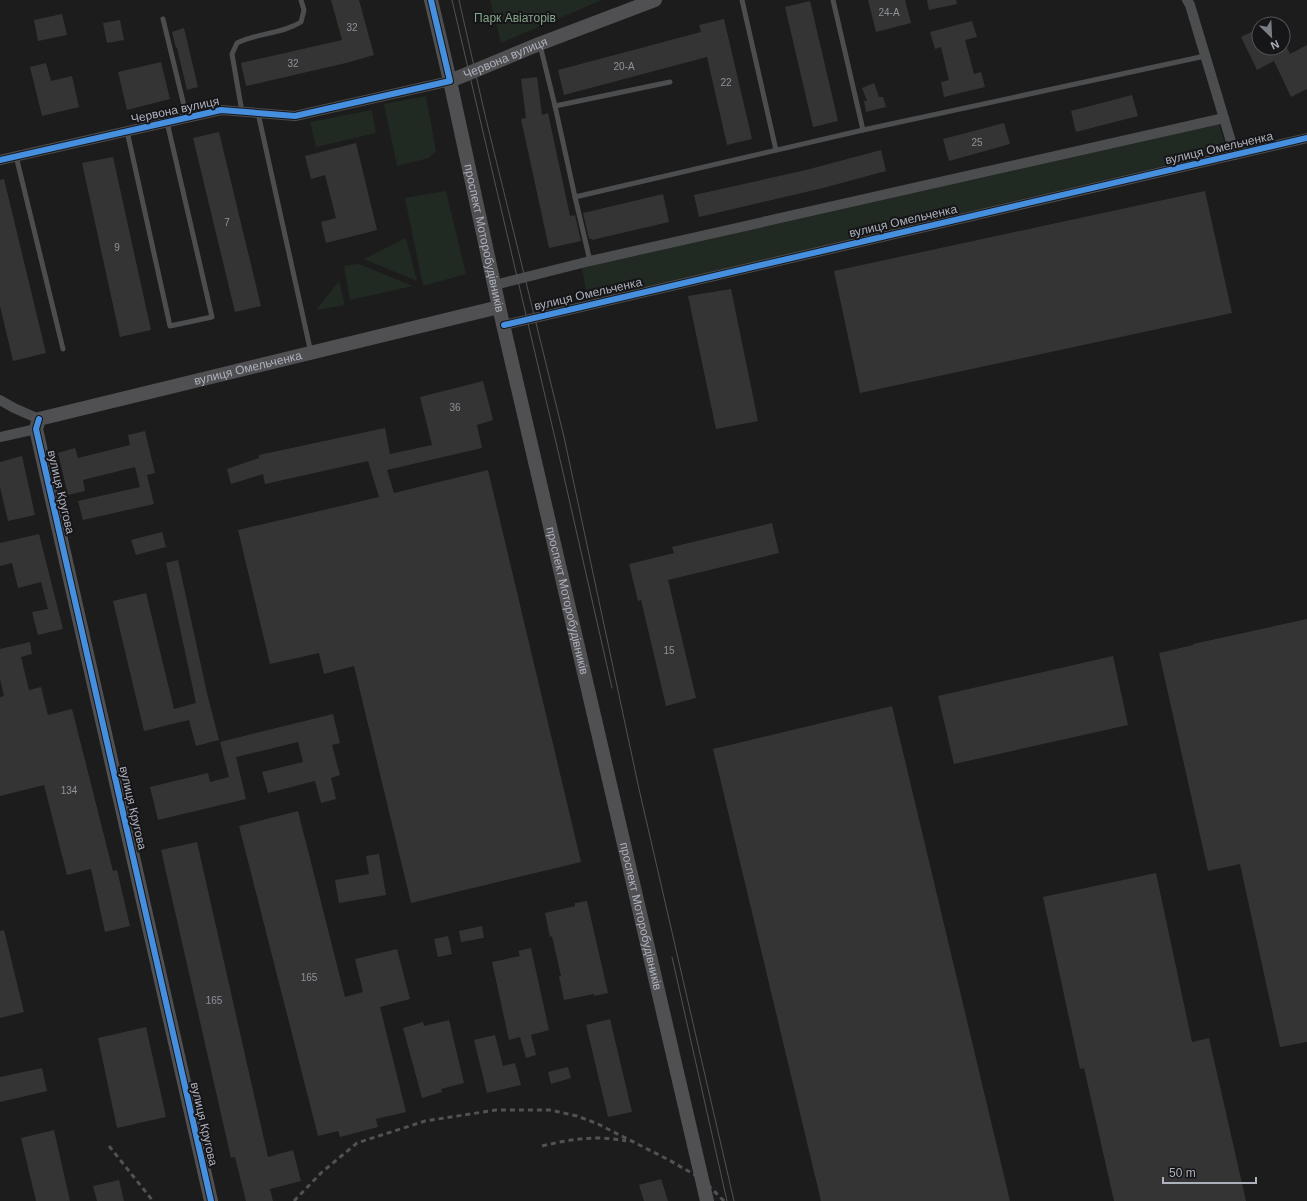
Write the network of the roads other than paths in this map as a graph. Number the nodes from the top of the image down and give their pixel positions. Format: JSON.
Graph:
{"nodes":[{"id":1,"x":301,"y":0,"type":"edge"},
{"id":2,"x":431,"y":0,"type":"edge"},
{"id":3,"x":655,"y":0,"type":"edge"},
{"id":4,"x":742,"y":0,"type":"edge"},
{"id":5,"x":833,"y":0,"type":"edge"},
{"id":6,"x":1190,"y":2,"type":"edge"},
{"id":7,"x":163,"y":19,"type":"dead end"},
{"id":8,"x":539,"y":44,"type":"junction"},
{"id":9,"x":1205,"y":56,"type":"junction"},
{"id":10,"x":450,"y":81,"type":"junction"},
{"id":11,"x":670,"y":82,"type":"dead end"},
{"id":12,"x":555,"y":106,"type":"junction"},
{"id":13,"x":242,"y":112,"type":"junction"},
{"id":14,"x":258,"y":114,"type":"junction"},
{"id":15,"x":187,"y":118,"type":"junction"},
{"id":16,"x":1224,"y":118,"type":"junction"},
{"id":17,"x":167,"y":122,"type":"junction"},
{"id":18,"x":863,"y":130,"type":"junction"},
{"id":19,"x":127,"y":131,"type":"junction"},
{"id":20,"x":1307,"y":138,"type":"edge"},
{"id":21,"x":776,"y":150,"type":"junction"},
{"id":22,"x":1235,"y":155,"type":"junction"},
{"id":23,"x":16,"y":156,"type":"junction"},
{"id":24,"x":0,"y":160,"type":"edge"},
{"id":25,"x":575,"y":197,"type":"junction"},
{"id":26,"x":590,"y":261,"type":"junction"},
{"id":27,"x":495,"y":285,"type":"junction"},
{"id":28,"x":499,"y":307,"type":"junction"},
{"id":29,"x":504,"y":325,"type":"junction"},
{"id":30,"x":63,"y":349,"type":"dead end"},
{"id":31,"x":311,"y":354,"type":"junction"},
{"id":32,"x":0,"y":400,"type":"edge"},
{"id":33,"x":37,"y":424,"type":"junction"},
{"id":34,"x":0,"y":436,"type":"edge"},
{"id":35,"x":211,"y":1201,"type":"edge"},
{"id":36,"x":707,"y":1201,"type":"edge"}],
"edges":[{"from":1,"to":13,"type":"lane"},
{"from":2,"to":10,"type":"main road","name":"проспект Моторобудівників"},
{"from":3,"to":8,"type":"main road","name":"Червона вулиця"},
{"from":4,"to":21,"type":"lane"},
{"from":5,"to":18,"type":"lane"},
{"from":6,"to":9,"type":"street"},
{"from":7,"to":15,"type":"lane"},
{"from":8,"to":10,"type":"main road","name":"Червона вулиця"},
{"from":8,"to":12,"type":"lane"},
{"from":9,"to":16,"type":"street"},
{"from":9,"to":18,"type":"lane"},
{"from":10,"to":14,"type":"street","name":"Червона вулиця"},
{"from":10,"to":27,"type":"main road","name":"проспект Моторобудівників"},
{"from":11,"to":12,"type":"lane"},
{"from":12,"to":25,"type":"lane"},
{"from":13,"to":14,"type":"street","name":"Червона вулиця"},
{"from":13,"to":15,"type":"street","name":"Червона вулиця"},
{"from":14,"to":31,"type":"lane"},
{"from":15,"to":17,"type":"street","name":"Червона вулиця"},
{"from":16,"to":22,"type":"street"},
{"from":16,"to":26,"type":"street"},
{"from":17,"to":19,"type":"street","name":"Червона вулиця"},
{"from":17,"to":19,"type":"lane"},
{"from":18,"to":21,"type":"lane"},
{"from":19,"to":23,"type":"street","name":"Червона вулиця"},
{"from":20,"to":22,"type":"street","name":"вулиця Омельченка"},
{"from":21,"to":25,"type":"lane"},
{"from":22,"to":29,"type":"street","name":"вулиця Омельченка"},
{"from":23,"to":24,"type":"street","name":"Червона вулиця"},
{"from":23,"to":30,"type":"lane"},
{"from":25,"to":26,"type":"lane"},
{"from":26,"to":27,"type":"street"},
{"from":27,"to":28,"type":"main road","name":"проспект Моторобудівників"},
{"from":28,"to":29,"type":"main road","name":"проспект Моторобудівників"},
{"from":28,"to":31,"type":"main road","name":"вулиця Омельченка"},
{"from":29,"to":36,"type":"main road","name":"проспект Моторобудівників"},
{"from":31,"to":33,"type":"main road","name":"вулиця Омельченка"},
{"from":32,"to":33,"type":"street"},
{"from":33,"to":34,"type":"street"},
{"from":33,"to":35,"type":"main road","name":"вулиця Кругова"}]}
